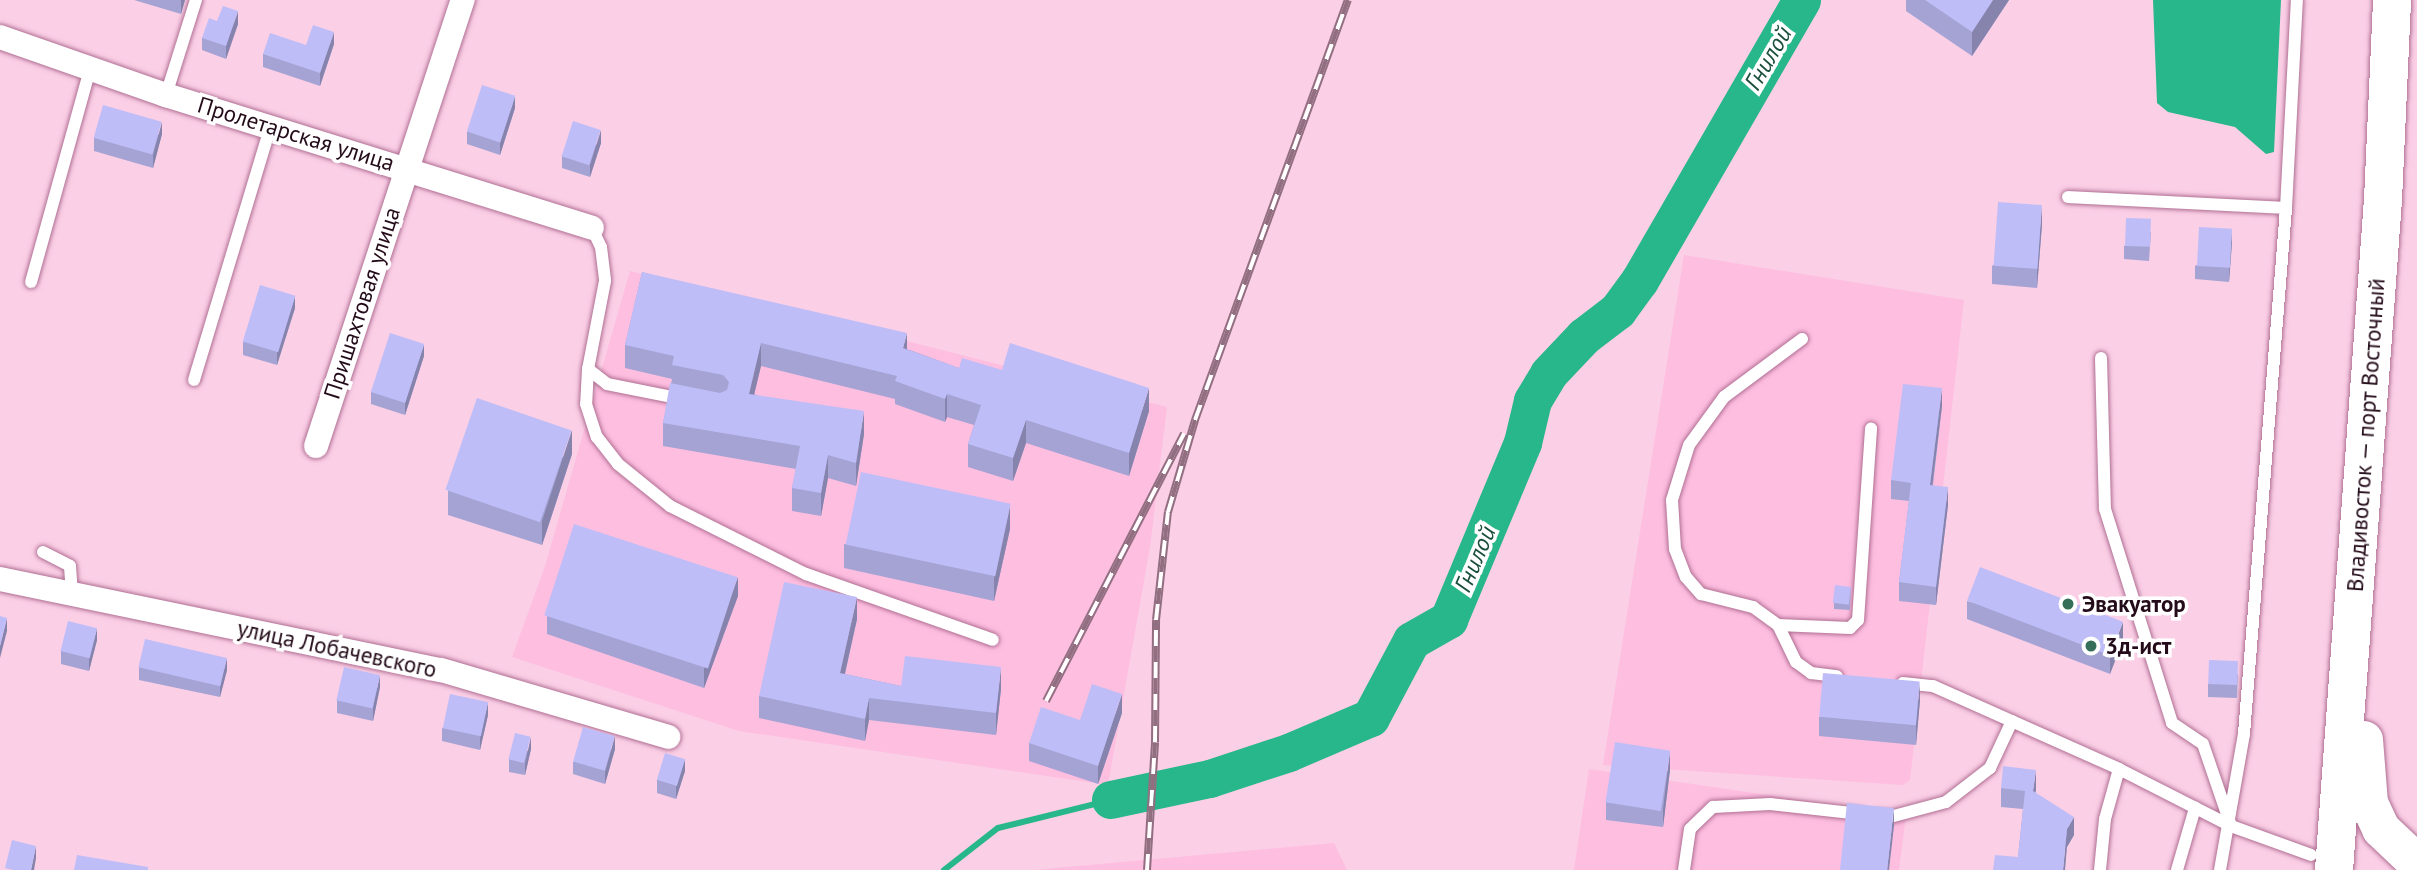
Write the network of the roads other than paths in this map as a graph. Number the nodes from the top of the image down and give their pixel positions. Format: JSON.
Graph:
{"nodes":[{"id":1,"x":195,"y":0,"type":"edge"},
{"id":2,"x":463,"y":0,"type":"edge"},
{"id":3,"x":2297,"y":0,"type":"edge"},
{"id":4,"x":2366,"y":0,"type":"edge"},
{"id":5,"x":2392,"y":0,"type":"edge"},
{"id":6,"x":0,"y":37,"type":"edge"},
{"id":7,"x":90,"y":69,"type":"junction"},
{"id":8,"x":166,"y":95,"type":"junction"},
{"id":9,"x":270,"y":128,"type":"junction"},
{"id":10,"x":407,"y":167,"type":"junction"},
{"id":11,"x":2067,"y":197,"type":"dead end"},
{"id":12,"x":2286,"y":208,"type":"junction"},
{"id":13,"x":592,"y":229,"type":"joint"},
{"id":14,"x":31,"y":282,"type":"dead end"},
{"id":15,"x":1802,"y":339,"type":"dead end"},
{"id":16,"x":2101,"y":358,"type":"dead end"},
{"id":17,"x":588,"y":369,"type":"junction"},
{"id":18,"x":194,"y":380,"type":"dead end"},
{"id":19,"x":695,"y":401,"type":"edge"},
{"id":20,"x":1871,"y":428,"type":"dead end"},
{"id":21,"x":316,"y":446,"type":"dead end"},
{"id":22,"x":2360,"y":525,"type":"junction"},
{"id":23,"x":43,"y":552,"type":"dead end"},
{"id":24,"x":0,"y":579,"type":"edge"},
{"id":25,"x":72,"y":595,"type":"junction"},
{"id":26,"x":1778,"y":625,"type":"junction"},
{"id":27,"x":993,"y":640,"type":"dead end"},
{"id":28,"x":1852,"y":677,"type":"edge"},
{"id":29,"x":1892,"y":682,"type":"edge"},
{"id":30,"x":2012,"y":721,"type":"junction"},
{"id":31,"x":668,"y":737,"type":"dead end"},
{"id":32,"x":2119,"y":769,"type":"junction"},
{"id":33,"x":2195,"y":808,"type":"junction"},
{"id":34,"x":2231,"y":826,"type":"junction"},
{"id":35,"x":2417,"y":863,"type":"edge"},
{"id":36,"x":2318,"y":865,"type":"edge"},
{"id":37,"x":1684,"y":870,"type":"edge"},
{"id":38,"x":2100,"y":870,"type":"edge"},
{"id":39,"x":2177,"y":870,"type":"edge"},
{"id":40,"x":2220,"y":870,"type":"edge"}],
"edges":[{"from":1,"to":8,"type":"lane"},
{"from":2,"to":10,"type":"street","name":"Пришахтовая улица"},
{"from":3,"to":12,"type":"lane"},
{"from":4,"to":36,"type":"highway","name":"Владивосток — порт Восточный"},
{"from":5,"to":22,"type":"highway","name":"Владивосток — порт Восточный"},
{"from":6,"to":7,"type":"street","name":"Пролетарская улица"},
{"from":7,"to":8,"type":"street","name":"Пролетарская улица"},
{"from":7,"to":14,"type":"lane"},
{"from":8,"to":9,"type":"street","name":"Пролетарская улица"},
{"from":9,"to":10,"type":"street","name":"Пролетарская улица"},
{"from":9,"to":18,"type":"lane"},
{"from":10,"to":13,"type":"street","name":"Пролетарская улица"},
{"from":10,"to":21,"type":"street","name":"Пришахтовая улица"},
{"from":11,"to":12,"type":"lane"},
{"from":12,"to":34,"type":"lane"},
{"from":13,"to":17,"type":"lane"},
{"from":15,"to":26,"type":"lane"},
{"from":16,"to":34,"type":"lane"},
{"from":17,"to":19,"type":"lane"},
{"from":17,"to":27,"type":"lane"},
{"from":20,"to":26,"type":"lane"},
{"from":22,"to":35,"type":"highway"},
{"from":22,"to":36,"type":"highway","name":"Владивосток — порт Восточный"},
{"from":23,"to":25,"type":"lane"},
{"from":24,"to":25,"type":"street","name":"улица Лобачевского"},
{"from":25,"to":31,"type":"street","name":"улица Лобачевского"},
{"from":26,"to":28,"type":"lane"},
{"from":29,"to":30,"type":"lane"},
{"from":30,"to":32,"type":"lane"},
{"from":30,"to":37,"type":"lane"},
{"from":32,"to":33,"type":"lane"},
{"from":32,"to":38,"type":"lane"},
{"from":33,"to":34,"type":"lane"},
{"from":33,"to":39,"type":"lane"},
{"from":34,"to":36,"type":"lane"},
{"from":34,"to":40,"type":"lane"}]}
